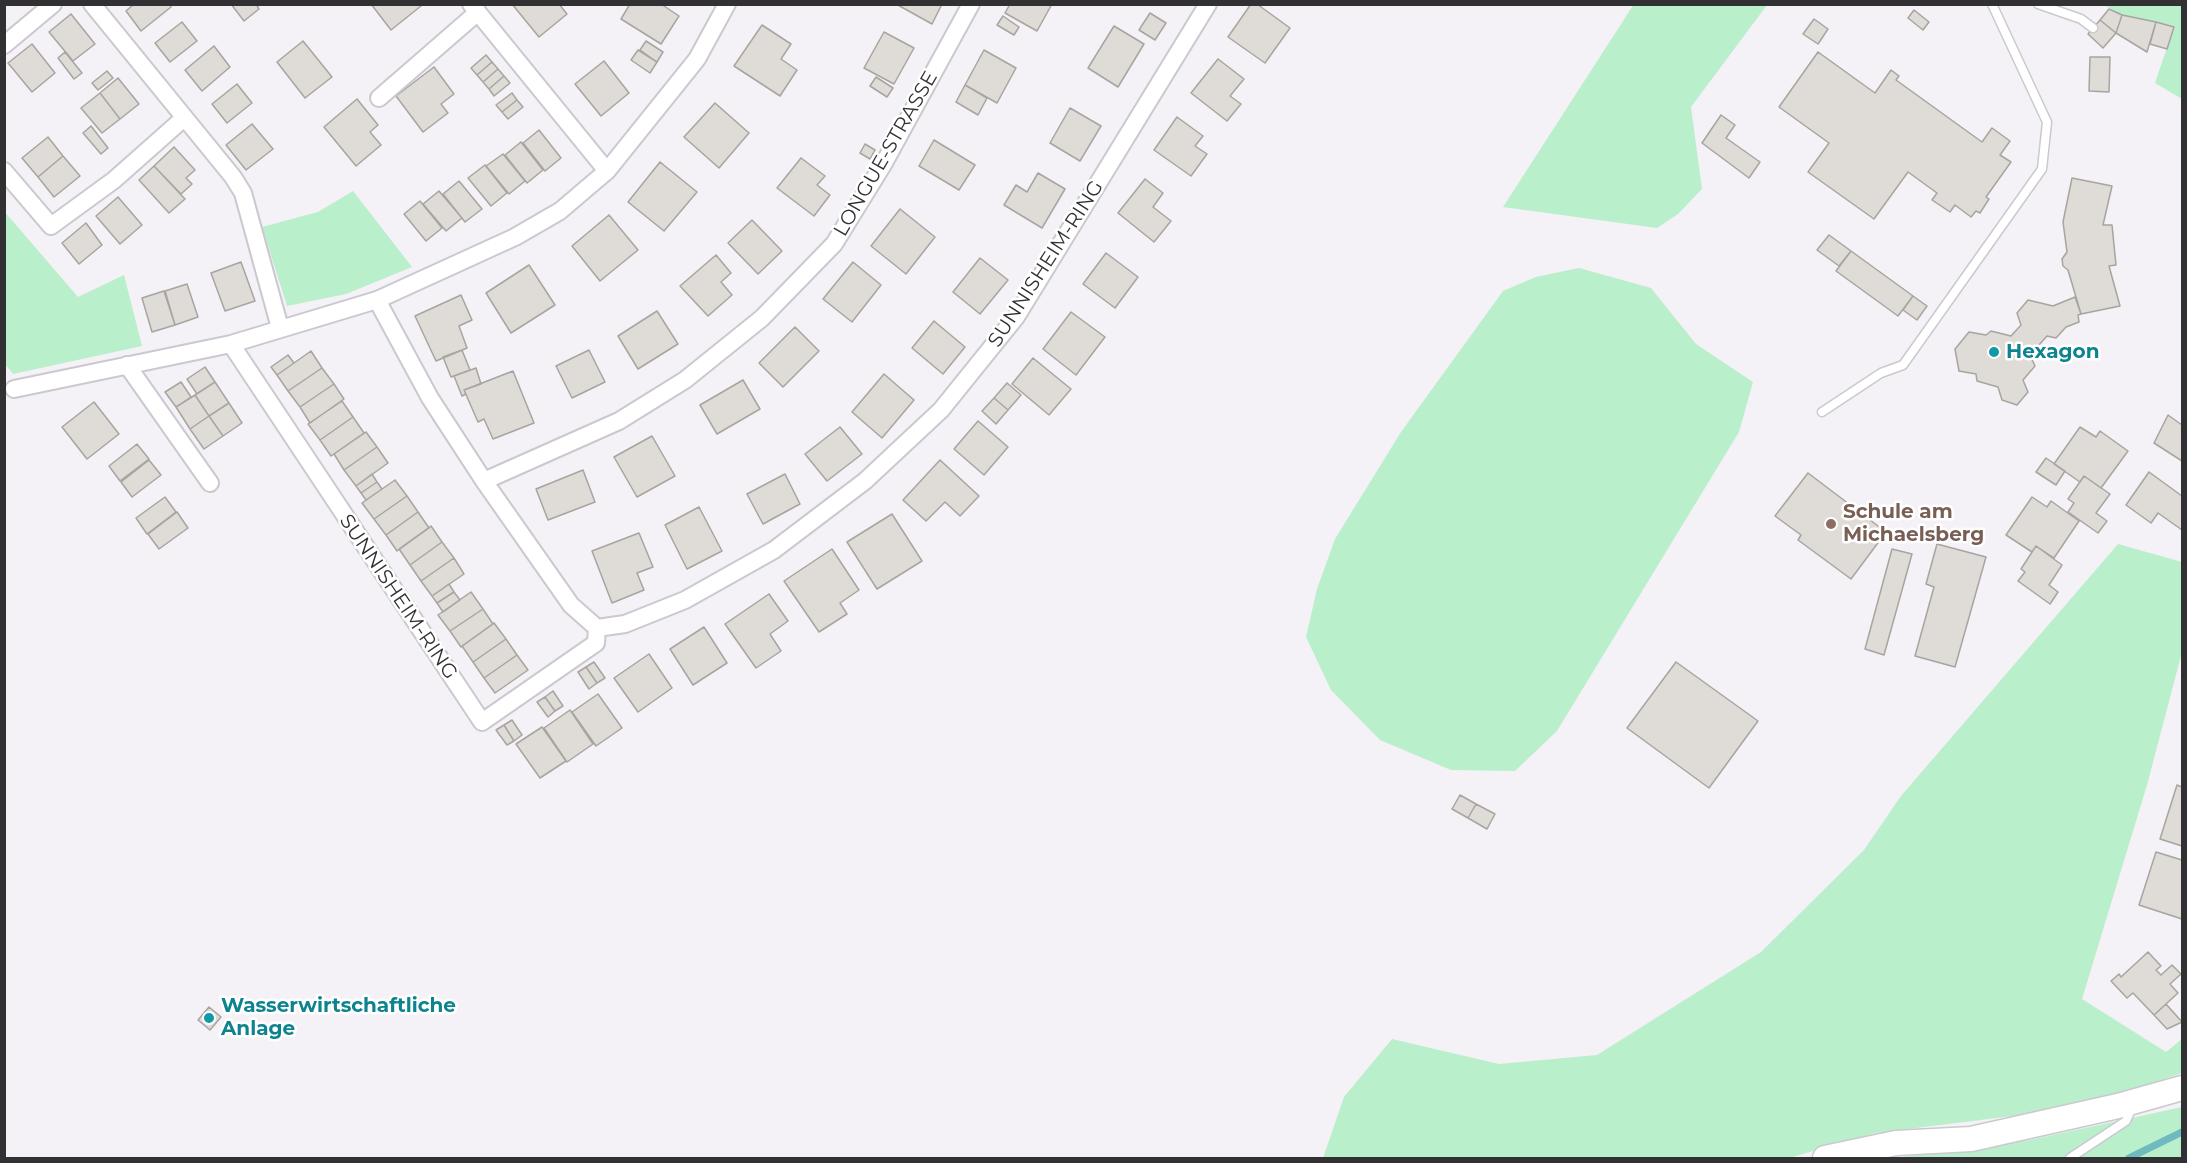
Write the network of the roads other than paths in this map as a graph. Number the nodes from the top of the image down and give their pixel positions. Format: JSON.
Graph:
{"nodes":[{"id":1,"x":53,"y":4,"type":"edge"},
{"id":2,"x":92,"y":4,"type":"edge"},
{"id":3,"x":727,"y":4,"type":"edge"},
{"id":4,"x":971,"y":4,"type":"edge"},
{"id":5,"x":1208,"y":4,"type":"edge"},
{"id":6,"x":1992,"y":4,"type":"edge"},
{"id":7,"x":2038,"y":4,"type":"edge"},
{"id":8,"x":475,"y":8,"type":"edge"},
{"id":9,"x":2093,"y":28,"type":"dead end"},
{"id":10,"x":4,"y":45,"type":"edge"},
{"id":11,"x":379,"y":98,"type":"dead end"},
{"id":12,"x":184,"y":118,"type":"junction"},
{"id":13,"x":4,"y":171,"type":"edge"},
{"id":14,"x":607,"y":171,"type":"junction"},
{"id":15,"x":377,"y":300,"type":"junction"},
{"id":16,"x":280,"y":328,"type":"junction"},
{"id":17,"x":231,"y":344,"type":"junction"},
{"id":18,"x":127,"y":365,"type":"junction"},
{"id":19,"x":14,"y":389,"type":"dead end"},
{"id":20,"x":1822,"y":412,"type":"dead end"},
{"id":21,"x":484,"y":481,"type":"junction"},
{"id":22,"x":210,"y":483,"type":"dead end"},
{"id":23,"x":597,"y":628,"type":"junction"},
{"id":24,"x":2182,"y":1088,"type":"edge"},
{"id":25,"x":2134,"y":1102,"type":"junction"},
{"id":26,"x":1825,"y":1158,"type":"edge"},
{"id":27,"x":2070,"y":1158,"type":"edge"}],
"edges":[{"from":1,"to":10,"type":"street"},
{"from":2,"to":12,"type":"street"},
{"from":3,"to":14,"type":"street"},
{"from":4,"to":21,"type":"street","name":"LONGUE-STRASSE"},
{"from":5,"to":23,"type":"street","name":"SUNNISHEIM-RING"},
{"from":6,"to":20,"type":"lane"},
{"from":7,"to":9,"type":"lane"},
{"from":8,"to":11,"type":"street"},
{"from":8,"to":14,"type":"street"},
{"from":12,"to":13,"type":"street"},
{"from":12,"to":16,"type":"street"},
{"from":14,"to":15,"type":"street"},
{"from":15,"to":16,"type":"street"},
{"from":15,"to":21,"type":"street"},
{"from":16,"to":17,"type":"street"},
{"from":17,"to":18,"type":"street"},
{"from":17,"to":23,"type":"street","name":"SUNNISHEIM-RING"},
{"from":18,"to":19,"type":"street"},
{"from":18,"to":22,"type":"street"},
{"from":21,"to":23,"type":"street"},
{"from":24,"to":25,"type":"main road"},
{"from":25,"to":26,"type":"main road"},
{"from":25,"to":27,"type":"lane"}]}
